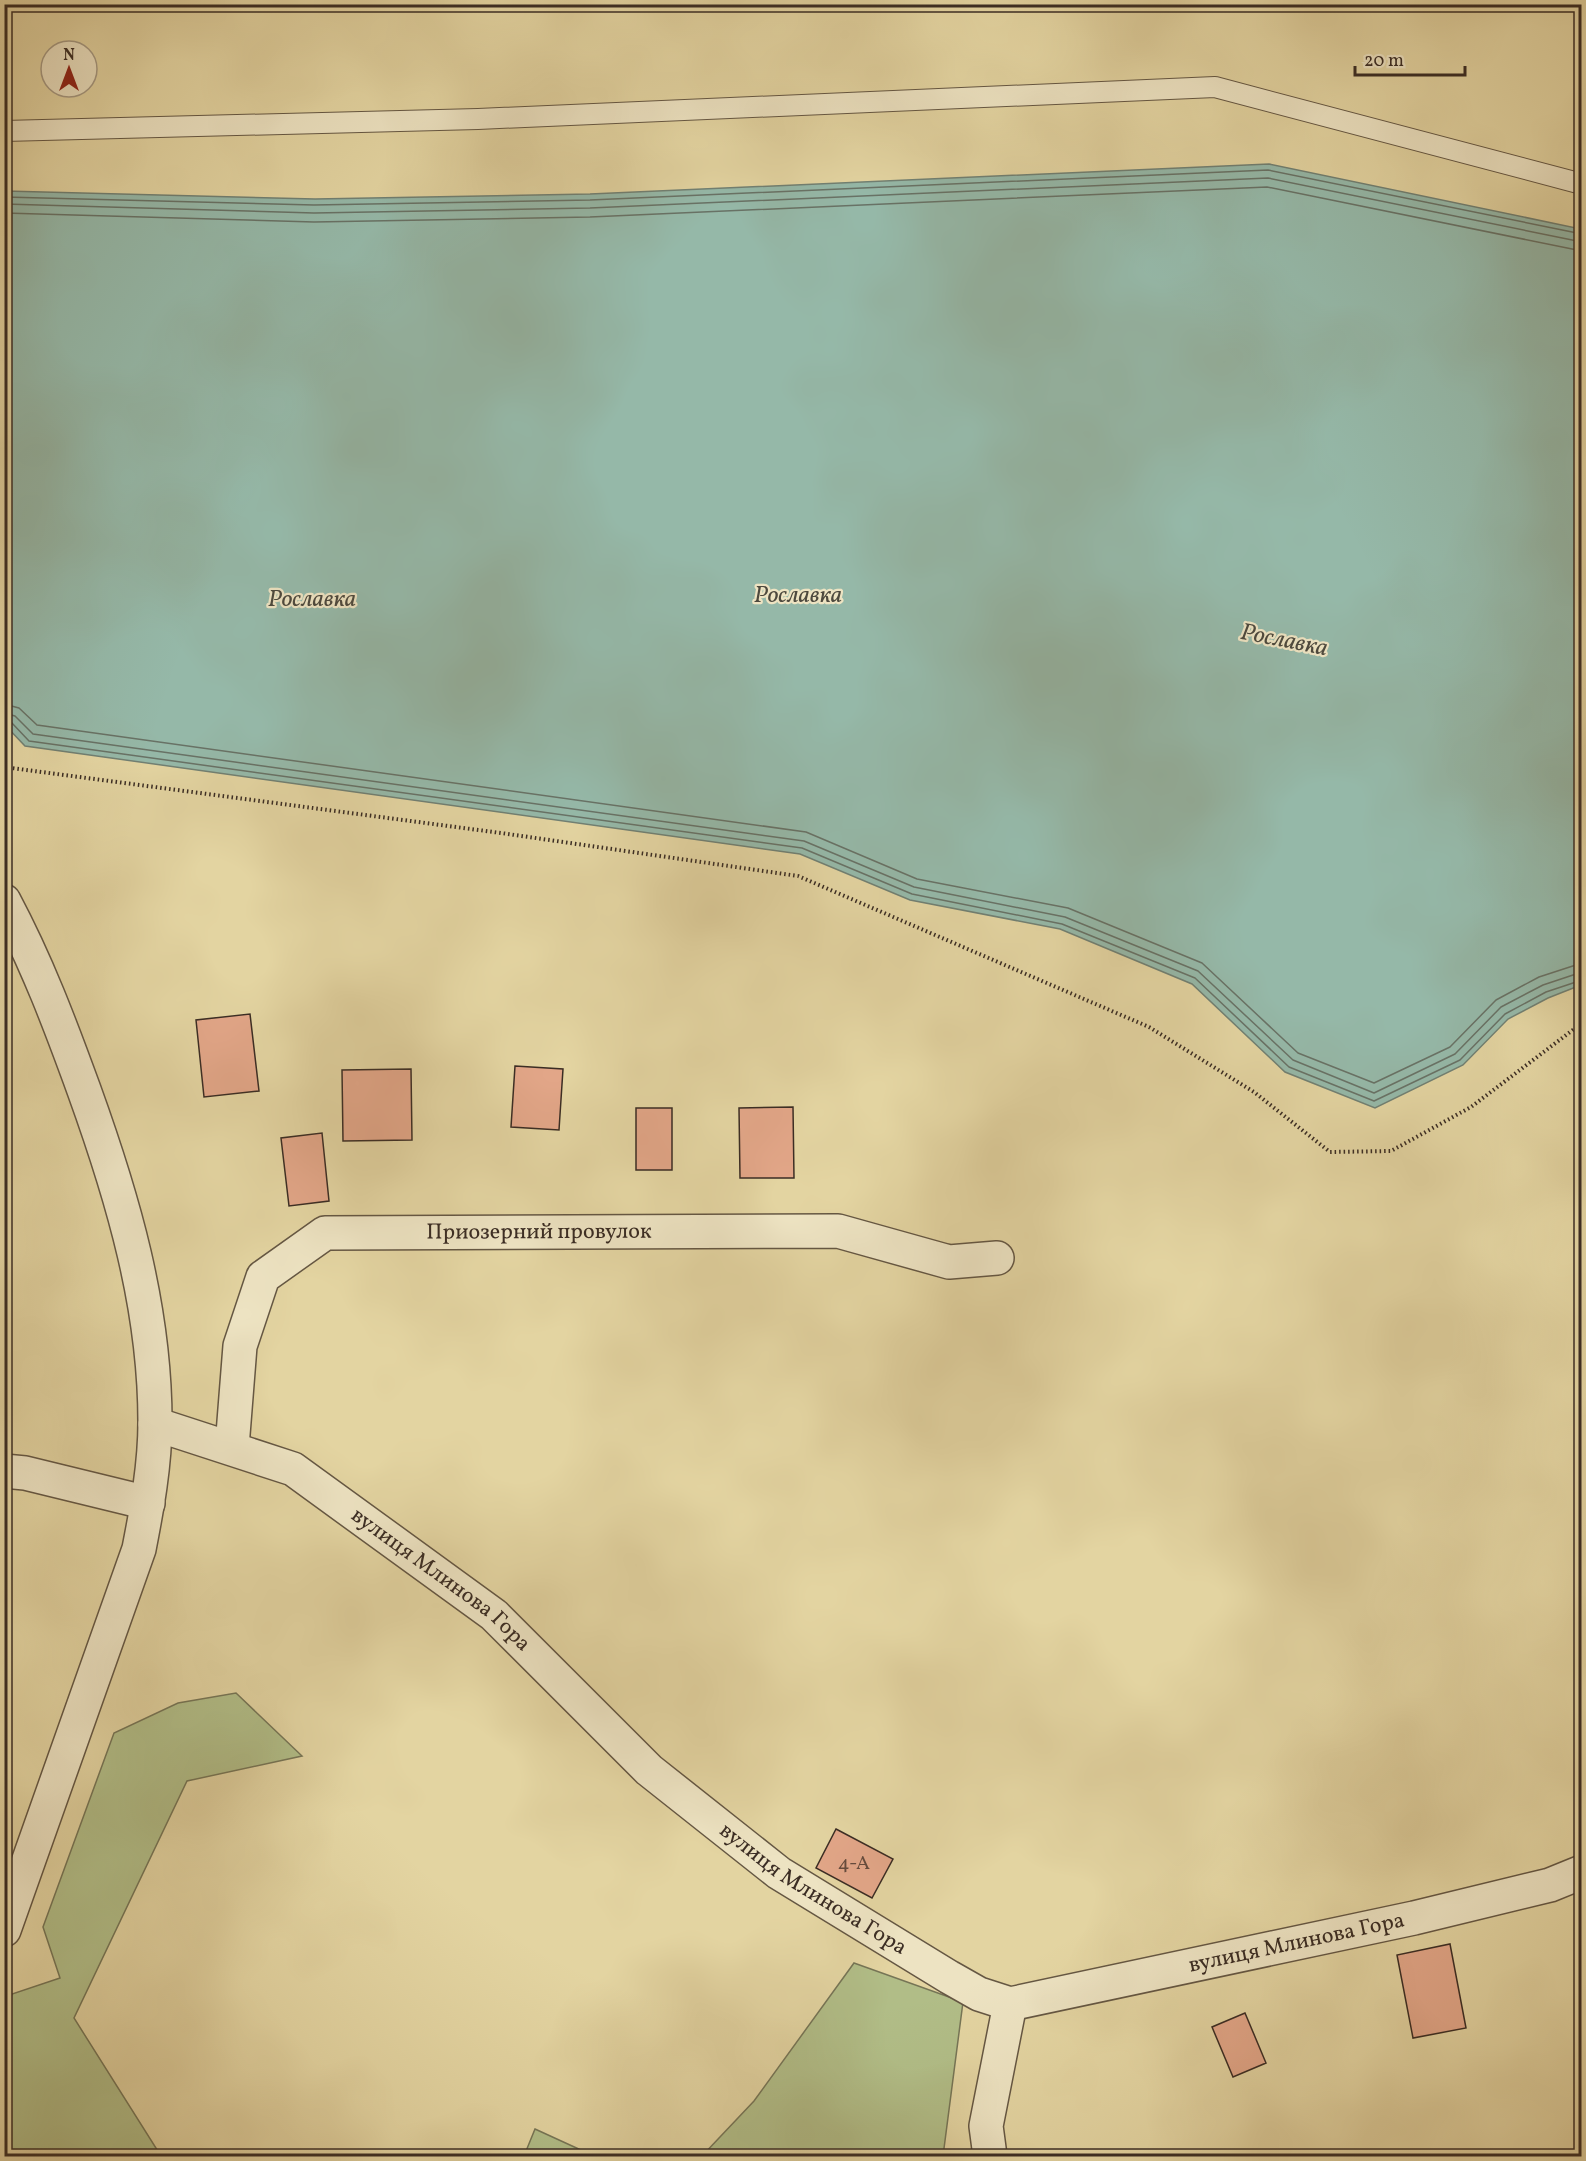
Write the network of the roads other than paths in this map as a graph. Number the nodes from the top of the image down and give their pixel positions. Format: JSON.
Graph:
{"nodes":[{"id":1,"x":4,"y":131,"type":"edge"},
{"id":2,"x":1581,"y":184,"type":"edge"},
{"id":3,"x":4,"y":901,"type":"edge"},
{"id":4,"x":997,"y":1258,"type":"dead end"},
{"id":5,"x":155,"y":1424,"type":"junction"},
{"id":6,"x":232,"y":1447,"type":"junction"},
{"id":7,"x":4,"y":1471,"type":"edge"},
{"id":8,"x":148,"y":1503,"type":"junction"},
{"id":9,"x":1581,"y":1872,"type":"edge"},
{"id":10,"x":4,"y":1930,"type":"edge"},
{"id":11,"x":1010,"y":2004,"type":"junction"},
{"id":12,"x":990,"y":2157,"type":"edge"}],
"edges":[{"from":1,"to":2,"type":"lane"},
{"from":3,"to":5,"type":"street"},
{"from":4,"to":6,"type":"street","name":"Приозерний провулок"},
{"from":5,"to":6,"type":"street","name":"вулиця Млинова Гора"},
{"from":5,"to":8,"type":"street"},
{"from":6,"to":11,"type":"street","name":"вулиця Млинова Гора"},
{"from":7,"to":8,"type":"street"},
{"from":8,"to":10,"type":"street"},
{"from":9,"to":11,"type":"street","name":"вулиця Млинова Гора"},
{"from":11,"to":12,"type":"street"}]}
